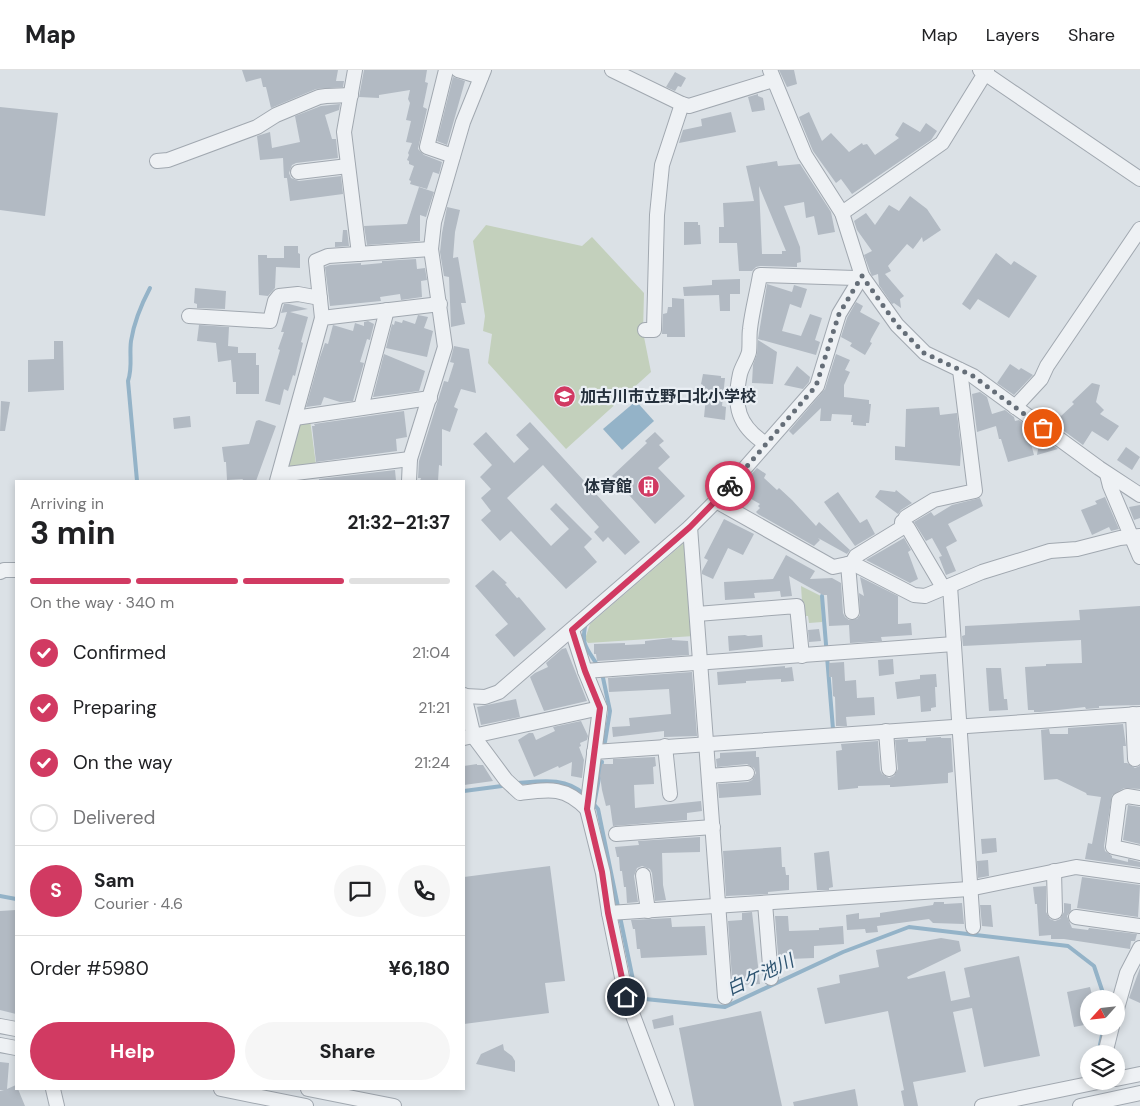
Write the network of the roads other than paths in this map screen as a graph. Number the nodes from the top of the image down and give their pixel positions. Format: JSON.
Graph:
{"nodes":[{"id":1,"x":355,"y":70,"type":"edge"},
{"id":2,"x":446,"y":70,"type":"edge"},
{"id":3,"x":458,"y":70,"type":"edge"},
{"id":4,"x":612,"y":70,"type":"edge"},
{"id":5,"x":984,"y":71,"type":"edge"},
{"id":6,"x":482,"y":73,"type":"edge"},
{"id":7,"x":772,"y":75,"type":"edge"},
{"id":8,"x":351,"y":95,"type":"junction"},
{"id":9,"x":682,"y":104,"type":"junction"},
{"id":10,"x":453,"y":156,"type":"junction"},
{"id":11,"x":157,"y":161,"type":"dead end"},
{"id":12,"x":348,"y":166,"type":"junction"},
{"id":13,"x":298,"y":172,"type":"dead end"},
{"id":14,"x":1140,"y":179,"type":"edge"},
{"id":15,"x":842,"y":213,"type":"junction"},
{"id":16,"x":1140,"y":229,"type":"edge"},
{"id":17,"x":431,"y":249,"type":"junction"},
{"id":18,"x":359,"y":254,"type":"junction"},
{"id":19,"x":862,"y":276,"type":"junction"},
{"id":20,"x":320,"y":298,"type":"junction"},
{"id":21,"x":440,"y":304,"type":"junction"},
{"id":22,"x":387,"y":310,"type":"junction"},
{"id":23,"x":189,"y":316,"type":"dead end"},
{"id":24,"x":322,"y":318,"type":"junction"},
{"id":25,"x":645,"y":330,"type":"dead end"},
{"id":26,"x":960,"y":370,"type":"junction"},
{"id":27,"x":430,"y":398,"type":"junction"},
{"id":28,"x":1015,"y":407,"type":"junction"},
{"id":29,"x":361,"y":408,"type":"junction"},
{"id":30,"x":296,"y":418,"type":"junction"},
{"id":31,"x":766,"y":444,"type":"junction"},
{"id":32,"x":410,"y":459,"type":"junction"},
{"id":33,"x":1107,"y":474,"type":"junction"},
{"id":34,"x":278,"y":478,"type":"edge"},
{"id":35,"x":409,"y":480,"type":"edge"},
{"id":36,"x":1140,"y":495,"type":"edge"},
{"id":37,"x":716,"y":501,"type":"junction"},
{"id":38,"x":902,"y":522,"type":"junction"},
{"id":39,"x":690,"y":527,"type":"junction"},
{"id":40,"x":1136,"y":536,"type":"edge"},
{"id":41,"x":1140,"y":557,"type":"edge"},
{"id":42,"x":850,"y":563,"type":"junction"},
{"id":43,"x":15,"y":570,"type":"edge"},
{"id":44,"x":0,"y":572,"type":"edge"},
{"id":45,"x":947,"y":588,"type":"junction"},
{"id":46,"x":852,"y":612,"type":"dead end"},
{"id":47,"x":697,"y":614,"type":"junction"},
{"id":48,"x":572,"y":630,"type":"junction"},
{"id":49,"x":954,"y":644,"type":"junction"},
{"id":50,"x":802,"y":656,"type":"junction"},
{"id":51,"x":701,"y":664,"type":"junction"},
{"id":52,"x":585,"y":671,"type":"junction"},
{"id":53,"x":465,"y":696,"type":"edge"},
{"id":54,"x":465,"y":704,"type":"edge"},
{"id":55,"x":600,"y":708,"type":"junction"},
{"id":56,"x":1136,"y":714,"type":"edge"},
{"id":57,"x":960,"y":727,"type":"junction"},
{"id":58,"x":886,"y":731,"type":"junction"},
{"id":59,"x":469,"y":737,"type":"edge"},
{"id":60,"x":707,"y":743,"type":"junction"},
{"id":61,"x":665,"y":746,"type":"junction"},
{"id":62,"x":594,"y":752,"type":"junction"},
{"id":63,"x":1135,"y":759,"type":"dead end"},
{"id":64,"x":889,"y":769,"type":"dead end"},
{"id":65,"x":747,"y":773,"type":"dead end"},
{"id":66,"x":709,"y":776,"type":"junction"},
{"id":67,"x":670,"y":794,"type":"dead end"},
{"id":68,"x":1140,"y":798,"type":"edge"},
{"id":69,"x":587,"y":809,"type":"junction"},
{"id":70,"x":713,"y":827,"type":"junction"},
{"id":71,"x":616,"y":834,"type":"dead end"},
{"id":72,"x":1140,"y":853,"type":"edge"},
{"id":73,"x":1054,"y":872,"type":"junction"},
{"id":74,"x":643,"y":875,"type":"dead end"},
{"id":75,"x":1140,"y":876,"type":"edge"},
{"id":76,"x":969,"y":889,"type":"junction"},
{"id":77,"x":765,"y":903,"type":"junction"},
{"id":78,"x":718,"y":906,"type":"junction"},
{"id":79,"x":648,"y":911,"type":"junction"},
{"id":80,"x":1056,"y":912,"type":"dead end"},
{"id":81,"x":608,"y":913,"type":"junction"},
{"id":82,"x":1076,"y":917,"type":"dead end"},
{"id":83,"x":973,"y":926,"type":"dead end"},
{"id":84,"x":1140,"y":926,"type":"edge"},
{"id":85,"x":1140,"y":948,"type":"edge"},
{"id":86,"x":770,"y":978,"type":"dead end"},
{"id":87,"x":1122,"y":990,"type":"edge"},
{"id":88,"x":725,"y":997,"type":"dead end"},
{"id":89,"x":0,"y":1026,"type":"edge"},
{"id":90,"x":15,"y":1029,"type":"edge"},
{"id":91,"x":0,"y":1045,"type":"edge"},
{"id":92,"x":15,"y":1048,"type":"edge"},
{"id":93,"x":1140,"y":1074,"type":"edge"},
{"id":94,"x":1125,"y":1077,"type":"edge"},
{"id":95,"x":1080,"y":1086,"type":"edge"},
{"id":96,"x":53,"y":1090,"type":"edge"},
{"id":97,"x":226,"y":1090,"type":"edge"},
{"id":98,"x":312,"y":1090,"type":"edge"},
{"id":99,"x":1095,"y":1090,"type":"edge"},
{"id":100,"x":1140,"y":1093,"type":"edge"},
{"id":101,"x":333,"y":1096,"type":"edge"},
{"id":102,"x":1087,"y":1105,"type":"edge"},
{"id":103,"x":57,"y":1106,"type":"edge"},
{"id":104,"x":306,"y":1106,"type":"edge"},
{"id":105,"x":394,"y":1106,"type":"edge"},
{"id":106,"x":667,"y":1106,"type":"edge"},
{"id":107,"x":982,"y":1106,"type":"edge"}],
"edges":[{"from":1,"to":8,"type":"street"},
{"from":2,"to":10,"type":"street"},
{"from":3,"to":6,"type":"street"},
{"from":4,"to":9,"type":"street"},
{"from":5,"to":14,"type":"street"},
{"from":5,"to":15,"type":"street"},
{"from":6,"to":10,"type":"street"},
{"from":7,"to":9,"type":"street"},
{"from":7,"to":15,"type":"street"},
{"from":8,"to":11,"type":"street"},
{"from":8,"to":12,"type":"street"},
{"from":9,"to":25,"type":"street"},
{"from":10,"to":17,"type":"street"},
{"from":12,"to":13,"type":"street"},
{"from":12,"to":18,"type":"street"},
{"from":15,"to":19,"type":"street"},
{"from":16,"to":28,"type":"street"},
{"from":17,"to":18,"type":"street"},
{"from":17,"to":21,"type":"street"},
{"from":18,"to":20,"type":"street"},
{"from":19,"to":26,"type":"street"},
{"from":19,"to":31,"type":"street"},
{"from":19,"to":31,"type":"street"},
{"from":20,"to":23,"type":"street"},
{"from":20,"to":24,"type":"street"},
{"from":21,"to":22,"type":"street"},
{"from":21,"to":27,"type":"street"},
{"from":22,"to":24,"type":"street"},
{"from":22,"to":29,"type":"street"},
{"from":24,"to":30,"type":"street"},
{"from":26,"to":28,"type":"street"},
{"from":26,"to":38,"type":"street"},
{"from":27,"to":29,"type":"street"},
{"from":27,"to":32,"type":"street"},
{"from":28,"to":33,"type":"street"},
{"from":29,"to":30,"type":"street"},
{"from":30,"to":34,"type":"street"},
{"from":31,"to":37,"type":"street"},
{"from":32,"to":34,"type":"street"},
{"from":32,"to":35,"type":"street"},
{"from":33,"to":36,"type":"street"},
{"from":33,"to":40,"type":"street"},
{"from":37,"to":39,"type":"street"},
{"from":37,"to":42,"type":"street"},
{"from":38,"to":42,"type":"street"},
{"from":38,"to":45,"type":"street"},
{"from":39,"to":47,"type":"street"},
{"from":39,"to":48,"type":"street"},
{"from":40,"to":41,"type":"street"},
{"from":40,"to":45,"type":"street"},
{"from":42,"to":45,"type":"street"},
{"from":42,"to":46,"type":"street"},
{"from":43,"to":44,"type":"street"},
{"from":45,"to":49,"type":"street"},
{"from":47,"to":50,"type":"street"},
{"from":47,"to":51,"type":"street"},
{"from":48,"to":52,"type":"street"},
{"from":48,"to":53,"type":"street"},
{"from":49,"to":50,"type":"street"},
{"from":49,"to":57,"type":"street"},
{"from":50,"to":51,"type":"street"},
{"from":51,"to":52,"type":"street"},
{"from":51,"to":60,"type":"street"},
{"from":52,"to":55,"type":"street"},
{"from":54,"to":59,"type":"street"},
{"from":55,"to":59,"type":"street"},
{"from":55,"to":62,"type":"street"},
{"from":56,"to":57,"type":"street"},
{"from":56,"to":63,"type":"street"},
{"from":57,"to":58,"type":"street"},
{"from":57,"to":76,"type":"street"},
{"from":58,"to":60,"type":"street"},
{"from":58,"to":64,"type":"street"},
{"from":59,"to":69,"type":"street"},
{"from":60,"to":61,"type":"street"},
{"from":60,"to":66,"type":"street"},
{"from":61,"to":62,"type":"street"},
{"from":61,"to":67,"type":"street"},
{"from":62,"to":69,"type":"street"},
{"from":65,"to":66,"type":"street"},
{"from":66,"to":70,"type":"street"},
{"from":68,"to":72,"type":"street"},
{"from":69,"to":81,"type":"street"},
{"from":70,"to":71,"type":"street"},
{"from":70,"to":78,"type":"street"},
{"from":73,"to":75,"type":"street"},
{"from":73,"to":76,"type":"street"},
{"from":73,"to":80,"type":"street"},
{"from":74,"to":79,"type":"street"},
{"from":76,"to":77,"type":"street"},
{"from":76,"to":83,"type":"street"},
{"from":77,"to":78,"type":"street"},
{"from":77,"to":86,"type":"street"},
{"from":78,"to":79,"type":"street"},
{"from":78,"to":88,"type":"street"},
{"from":79,"to":81,"type":"street"},
{"from":81,"to":106,"type":"street"},
{"from":82,"to":84,"type":"street"},
{"from":85,"to":87,"type":"street"},
{"from":89,"to":90,"type":"street"},
{"from":91,"to":92,"type":"street"},
{"from":93,"to":94,"type":"street"},
{"from":95,"to":107,"type":"street"},
{"from":96,"to":103,"type":"street"},
{"from":97,"to":104,"type":"street"},
{"from":98,"to":101,"type":"street"},
{"from":99,"to":102,"type":"street"},
{"from":100,"to":102,"type":"street"},
{"from":101,"to":105,"type":"street"}]}
